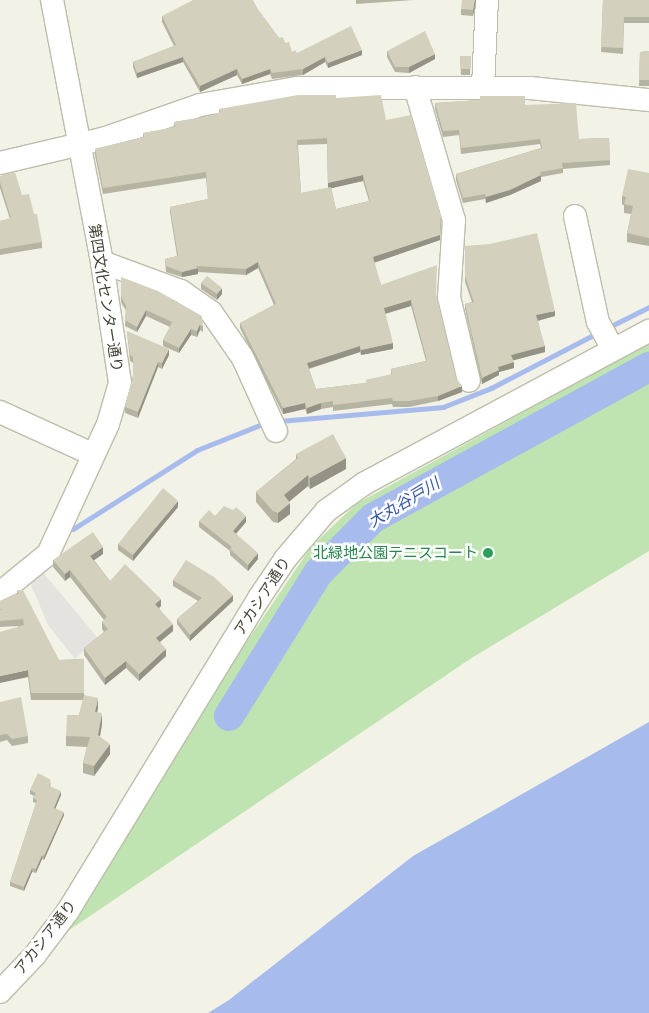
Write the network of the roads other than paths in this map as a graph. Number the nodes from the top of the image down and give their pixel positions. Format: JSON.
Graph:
{"nodes":[{"id":1,"x":52,"y":0,"type":"edge"},
{"id":2,"x":486,"y":0,"type":"edge"},
{"id":3,"x":415,"y":86,"type":"junction"},
{"id":4,"x":483,"y":87,"type":"junction"},
{"id":5,"x":649,"y":100,"type":"edge"},
{"id":6,"x":78,"y":144,"type":"junction"},
{"id":7,"x":0,"y":163,"type":"edge"},
{"id":8,"x":576,"y":216,"type":"dead end"},
{"id":9,"x":102,"y":262,"type":"junction"},
{"id":10,"x":649,"y":331,"type":"edge"},
{"id":11,"x":606,"y":337,"type":"junction"},
{"id":12,"x":469,"y":381,"type":"dead end"},
{"id":13,"x":0,"y":411,"type":"edge"},
{"id":14,"x":273,"y":423,"type":"dead end"},
{"id":15,"x":92,"y":454,"type":"junction"},
{"id":16,"x":0,"y":593,"type":"edge"},
{"id":17,"x":0,"y":992,"type":"edge"}],
"edges":[{"from":1,"to":6,"type":"street","name":"第四文化センター通り"},
{"from":2,"to":4,"type":"street"},
{"from":3,"to":4,"type":"street"},
{"from":3,"to":6,"type":"street"},
{"from":3,"to":12,"type":"street"},
{"from":4,"to":5,"type":"street"},
{"from":6,"to":7,"type":"street"},
{"from":6,"to":9,"type":"street","name":"第四文化センター通り"},
{"from":8,"to":11,"type":"street"},
{"from":9,"to":14,"type":"street"},
{"from":9,"to":15,"type":"street","name":"第四文化センター通り"},
{"from":10,"to":11,"type":"street","name":"アカシア通り"},
{"from":11,"to":17,"type":"street","name":"アカシア通り"},
{"from":13,"to":15,"type":"street"},
{"from":15,"to":16,"type":"street","name":"第四文化センター通り"}]}
